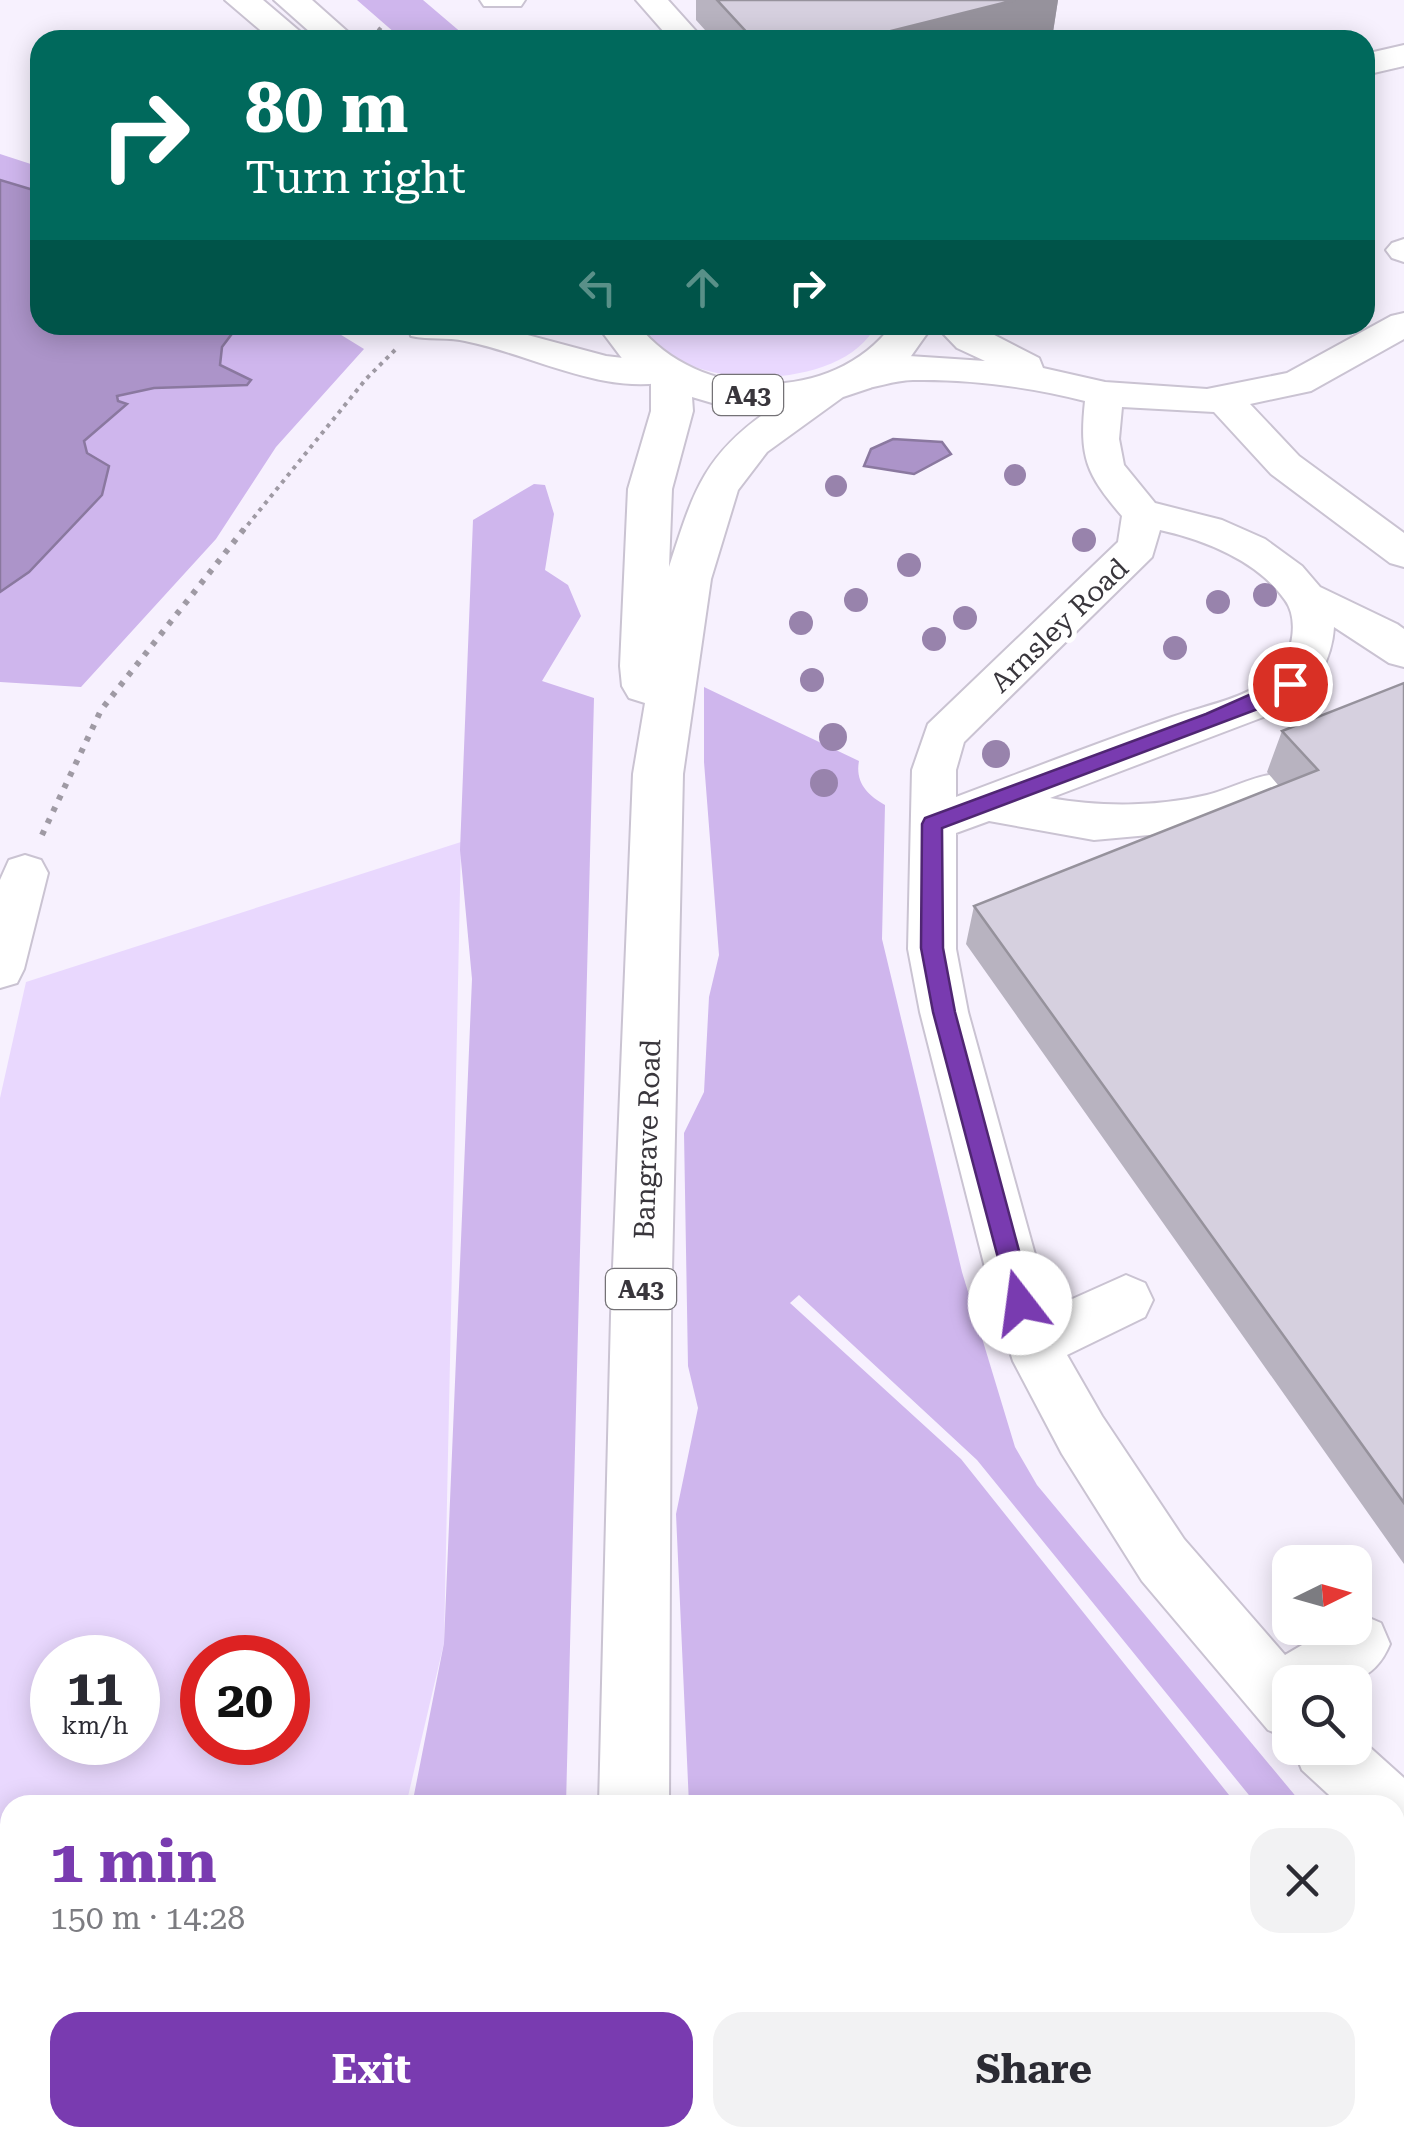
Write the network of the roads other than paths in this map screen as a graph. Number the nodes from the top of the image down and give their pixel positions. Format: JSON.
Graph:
{"nodes":[{"id":1,"x":242,"y":0,"type":"edge"},
{"id":2,"x":291,"y":0,"type":"edge"},
{"id":3,"x":495,"y":0,"type":"edge"},
{"id":4,"x":510,"y":0,"type":"edge"},
{"id":5,"x":651,"y":0,"type":"edge"},
{"id":6,"x":280,"y":30,"type":"edge"},
{"id":7,"x":328,"y":30,"type":"edge"},
{"id":8,"x":679,"y":30,"type":"edge"},
{"id":9,"x":1404,"y":55,"type":"edge"},
{"id":10,"x":1375,"y":62,"type":"edge"},
{"id":11,"x":1404,"y":84,"type":"edge"},
{"id":12,"x":1375,"y":91,"type":"edge"},
{"id":13,"x":1404,"y":324,"type":"edge"},
{"id":14,"x":487,"y":335,"type":"edge"},
{"id":15,"x":577,"y":335,"type":"edge"},
{"id":16,"x":624,"y":335,"type":"edge"},
{"id":17,"x":909,"y":335,"type":"edge"},
{"id":18,"x":964,"y":335,"type":"edge"},
{"id":19,"x":524,"y":344,"type":"junction"},
{"id":20,"x":666,"y":375,"type":"junction"},
{"id":21,"x":1053,"y":381,"type":"junction"},
{"id":22,"x":841,"y":385,"type":"junction"},
{"id":23,"x":1106,"y":394,"type":"junction"},
{"id":24,"x":1224,"y":398,"type":"junction"},
{"id":25,"x":1142,"y":514,"type":"junction"},
{"id":26,"x":1404,"y":553,"type":"edge"},
{"id":27,"x":1307,"y":598,"type":"junction"},
{"id":28,"x":1404,"y":652,"type":"edge"},
{"id":29,"x":658,"y":774,"type":"junction"},
{"id":30,"x":1281,"y":788,"type":"edge"},
{"id":31,"x":986,"y":804,"type":"junction"},
{"id":32,"x":932,"y":824,"type":"junction"},
{"id":33,"x":25,"y":872,"type":"road end"},
{"id":34,"x":0,"y":969,"type":"edge"},
{"id":35,"x":1126,"y":1300,"type":"dead end"},
{"id":36,"x":1035,"y":1343,"type":"junction"},
{"id":37,"x":1359,"y":1645,"type":"edge"},
{"id":38,"x":1330,"y":1665,"type":"edge"},
{"id":39,"x":1272,"y":1675,"type":"edge"},
{"id":40,"x":1344,"y":1765,"type":"edge"},
{"id":41,"x":634,"y":1795,"type":"edge"},
{"id":42,"x":1378,"y":1795,"type":"edge"}],
"edges":[{"from":1,"to":6,"type":"main road"},
{"from":2,"to":7,"type":"main road"},
{"from":3,"to":4,"type":"street"},
{"from":5,"to":8,"type":"street"},
{"from":9,"to":10,"type":"main road"},
{"from":11,"to":12,"type":"main road"},
{"from":13,"to":24,"type":"street"},
{"from":14,"to":19,"type":"street"},
{"from":15,"to":19,"type":"street"},
{"from":16,"to":20,"type":"main road","number":"A43"},
{"from":17,"to":22,"type":"main road","number":"A43"},
{"from":18,"to":21,"type":"street"},
{"from":19,"to":20,"type":"street"},
{"from":20,"to":22,"type":"main road","number":"A43"},
{"from":20,"to":29,"type":"main road","name":"Bangrave Road","number":"A43"},
{"from":21,"to":22,"type":"street"},
{"from":21,"to":23,"type":"street"},
{"from":22,"to":29,"type":"main road","name":"Bangrave Road","number":"A43"},
{"from":23,"to":24,"type":"street"},
{"from":23,"to":25,"type":"street"},
{"from":24,"to":26,"type":"street"},
{"from":25,"to":27,"type":"street"},
{"from":25,"to":32,"type":"street","name":"Arnsley Road"},
{"from":27,"to":28,"type":"street"},
{"from":27,"to":31,"type":"street"},
{"from":29,"to":41,"type":"main road","name":"Bangrave Road","number":"A43"},
{"from":30,"to":31,"type":"street"},
{"from":31,"to":32,"type":"street"},
{"from":32,"to":36,"type":"street"},
{"from":33,"to":34,"type":"street"},
{"from":35,"to":36,"type":"street"},
{"from":36,"to":39,"type":"street"},
{"from":37,"to":38,"type":"street"},
{"from":40,"to":42,"type":"street"}]}
